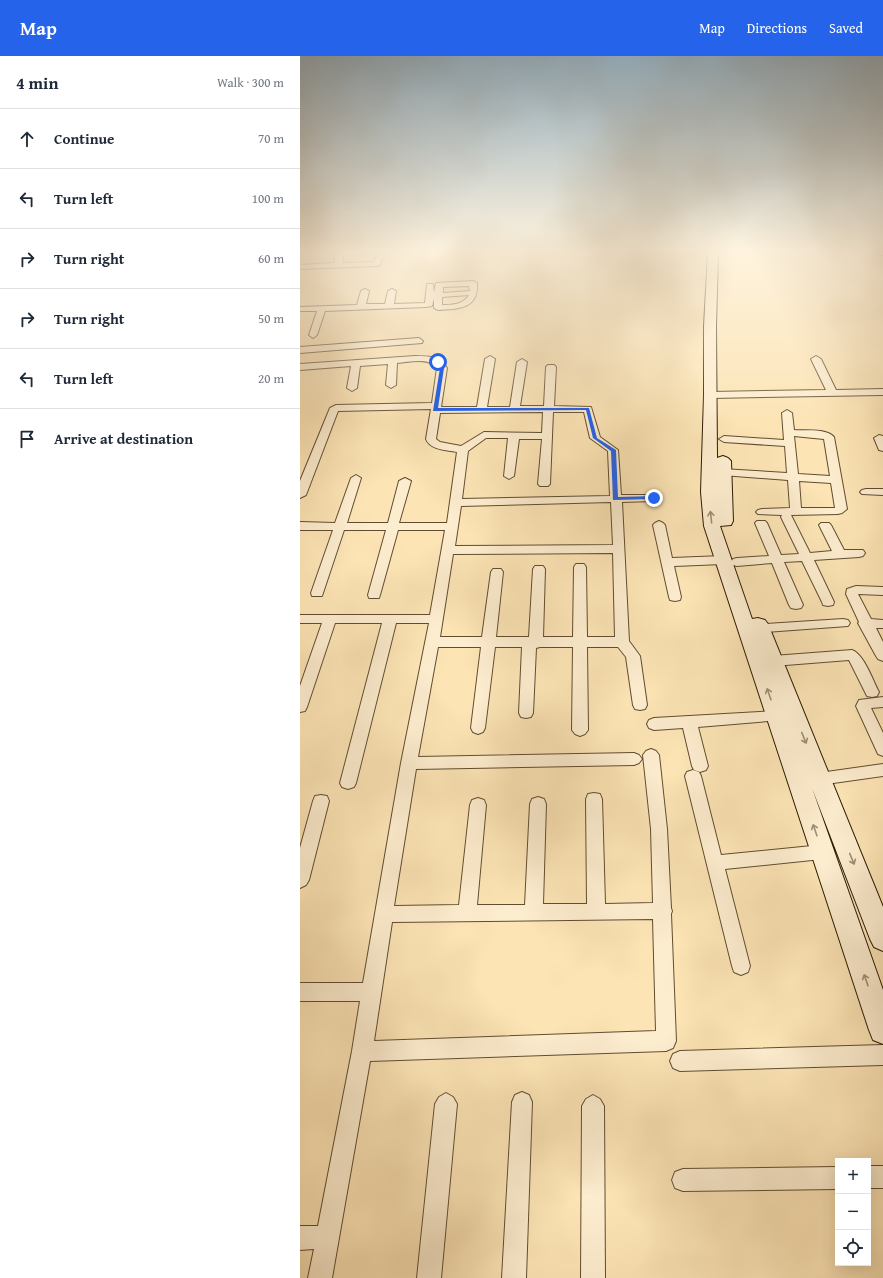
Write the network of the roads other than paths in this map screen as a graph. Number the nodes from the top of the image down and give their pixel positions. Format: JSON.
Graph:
{"nodes":[{"id":1,"x":326,"y":309,"type":"edge"},
{"id":2,"x":711,"y":309,"type":"edge"},
{"id":3,"x":721,"y":309,"type":"edge"},
{"id":4,"x":313,"y":335,"type":"dead end"},
{"id":5,"x":419,"y":341,"type":"dead end"},
{"id":6,"x":300,"y":350,"type":"edge"},
{"id":7,"x":490,"y":359,"type":"dead end"},
{"id":8,"x":816,"y":359,"type":"dead end"},
{"id":9,"x":393,"y":360,"type":"junction"},
{"id":10,"x":522,"y":362,"type":"dead end"},
{"id":11,"x":356,"y":363,"type":"junction"},
{"id":12,"x":300,"y":367,"type":"edge"},
{"id":13,"x":551,"y":367,"type":"dead end"},
{"id":14,"x":391,"y":385,"type":"dead end"},
{"id":15,"x":352,"y":388,"type":"dead end"},
{"id":16,"x":883,"y":392,"type":"edge"},
{"id":17,"x":833,"y":394,"type":"junction"},
{"id":18,"x":718,"y":395,"type":"junction"},
{"id":19,"x":435,"y":408,"type":"junction"},
{"id":20,"x":482,"y":409,"type":"junction"},
{"id":21,"x":515,"y":409,"type":"junction"},
{"id":22,"x":548,"y":409,"type":"junction"},
{"id":23,"x":787,"y":413,"type":"dead end"},
{"id":24,"x":514,"y":435,"type":"junction"},
{"id":25,"x":547,"y":436,"type":"junction"},
{"id":26,"x":789,"y":438,"type":"junction"},
{"id":27,"x":724,"y":439,"type":"junction"},
{"id":28,"x":463,"y":450,"type":"junction"},
{"id":29,"x":722,"y":472,"type":"junction"},
{"id":30,"x":509,"y":476,"type":"dead end"},
{"id":31,"x":792,"y":477,"type":"junction"},
{"id":32,"x":356,"y":478,"type":"dead end"},
{"id":33,"x":836,"y":480,"type":"junction"},
{"id":34,"x":405,"y":481,"type":"dead end"},
{"id":35,"x":544,"y":484,"type":"dead end"},
{"id":36,"x":301,"y":491,"type":"edge"},
{"id":37,"x":866,"y":492,"type":"dead end"},
{"id":38,"x":883,"y":492,"type":"edge"},
{"id":39,"x":654,"y":498,"type":"dead end"},
{"id":40,"x":615,"y":499,"type":"junction"},
{"id":41,"x":455,"y":503,"type":"junction"},
{"id":42,"x":791,"y":514,"type":"junction"},
{"id":43,"x":825,"y":524,"type":"dead end"},
{"id":44,"x":659,"y":525,"type":"dead end"},
{"id":45,"x":300,"y":526,"type":"edge"},
{"id":46,"x":340,"y":527,"type":"junction"},
{"id":47,"x":393,"y":527,"type":"junction"},
{"id":48,"x":452,"y":527,"type":"junction"},
{"id":49,"x":619,"y":549,"type":"junction"},
{"id":50,"x":447,"y":550,"type":"junction"},
{"id":51,"x":858,"y":553,"type":"dead end"},
{"id":52,"x":840,"y":555,"type":"junction"},
{"id":53,"x":806,"y":557,"type":"junction"},
{"id":54,"x":776,"y":559,"type":"junction"},
{"id":55,"x":730,"y":561,"type":"junction"},
{"id":56,"x":667,"y":562,"type":"junction"},
{"id":57,"x":580,"y":567,"type":"dead end"},
{"id":58,"x":539,"y":569,"type":"dead end"},
{"id":59,"x":497,"y":572,"type":"dead end"},
{"id":60,"x":883,"y":591,"type":"edge"},
{"id":61,"x":317,"y":593,"type":"dead end"},
{"id":62,"x":374,"y":594,"type":"dead end"},
{"id":63,"x":675,"y":597,"type":"dead end"},
{"id":64,"x":828,"y":602,"type":"dead end"},
{"id":65,"x":796,"y":605,"type":"dead end"},
{"id":66,"x":300,"y":619,"type":"edge"},
{"id":67,"x":330,"y":619,"type":"junction"},
{"id":68,"x":390,"y":619,"type":"junction"},
{"id":69,"x":436,"y":620,"type":"junction"},
{"id":70,"x":843,"y":623,"type":"dead end"},
{"id":71,"x":865,"y":623,"type":"junction"},
{"id":72,"x":883,"y":624,"type":"edge"},
{"id":73,"x":753,"y":629,"type":"junction"},
{"id":74,"x":432,"y":642,"type":"junction"},
{"id":75,"x":532,"y":642,"type":"junction"},
{"id":76,"x":622,"y":642,"type":"junction"},
{"id":77,"x":488,"y":643,"type":"junction"},
{"id":78,"x":579,"y":643,"type":"junction"},
{"id":79,"x":883,"y":656,"type":"edge"},
{"id":80,"x":773,"y":662,"type":"junction"},
{"id":81,"x":878,"y":697,"type":"edge"},
{"id":82,"x":640,"y":705,"type":"dead end"},
{"id":83,"x":300,"y":708,"type":"edge"},
{"id":84,"x":526,"y":713,"type":"dead end"},
{"id":85,"x":776,"y":716,"type":"junction"},
{"id":86,"x":689,"y":722,"type":"junction"},
{"id":87,"x":654,"y":724,"type":"dead end"},
{"id":88,"x":478,"y":728,"type":"dead end"},
{"id":89,"x":580,"y":730,"type":"dead end"},
{"id":90,"x":883,"y":750,"type":"edge"},
{"id":91,"x":651,"y":755,"type":"dead end"},
{"id":92,"x":634,"y":758,"type":"dead end"},
{"id":93,"x":409,"y":763,"type":"junction"},
{"id":94,"x":883,"y":770,"type":"edge"},
{"id":95,"x":820,"y":779,"type":"junction"},
{"id":96,"x":798,"y":781,"type":"junction"},
{"id":97,"x":348,"y":783,"type":"dead end"},
{"id":98,"x":594,"y":799,"type":"dead end"},
{"id":99,"x":321,"y":801,"type":"dead end"},
{"id":100,"x":538,"y":804,"type":"dead end"},
{"id":101,"x":478,"y":805,"type":"dead end"},
{"id":102,"x":822,"y":852,"type":"junction"},
{"id":103,"x":715,"y":863,"type":"junction"},
{"id":104,"x":300,"y":880,"type":"edge"},
{"id":105,"x":876,"y":901,"type":"edge"},
{"id":106,"x":663,"y":911,"type":"junction"},
{"id":107,"x":534,"y":912,"type":"junction"},
{"id":108,"x":596,"y":912,"type":"junction"},
{"id":109,"x":467,"y":913,"type":"junction"},
{"id":110,"x":385,"y":914,"type":"junction"},
{"id":111,"x":883,"y":939,"type":"edge"},
{"id":112,"x":741,"y":966,"type":"dead end"},
{"id":113,"x":300,"y":992,"type":"edge"},
{"id":114,"x":371,"y":992,"type":"junction"},
{"id":115,"x":883,"y":1030,"type":"edge"},
{"id":116,"x":362,"y":1051,"type":"junction"},
{"id":117,"x":883,"y":1055,"type":"edge"},
{"id":118,"x":680,"y":1062,"type":"dead end"},
{"id":119,"x":522,"y":1102,"type":"dead end"},
{"id":120,"x":446,"y":1104,"type":"dead end"},
{"id":121,"x":593,"y":1106,"type":"dead end"},
{"id":122,"x":883,"y":1177,"type":"edge"},
{"id":123,"x":835,"y":1178,"type":"edge"},
{"id":124,"x":871,"y":1178,"type":"edge"},
{"id":125,"x":683,"y":1180,"type":"dead end"},
{"id":126,"x":327,"y":1237,"type":"junction"},
{"id":127,"x":300,"y":1238,"type":"edge"},
{"id":128,"x":320,"y":1278,"type":"edge"},
{"id":129,"x":429,"y":1278,"type":"edge"},
{"id":130,"x":514,"y":1278,"type":"edge"},
{"id":131,"x":593,"y":1278,"type":"edge"}],
"edges":[{"from":1,"to":4,"type":"street"},
{"from":2,"to":18,"type":"street"},
{"from":3,"to":18,"type":"street"},
{"from":5,"to":6,"type":"street"},
{"from":7,"to":20,"type":"street"},
{"from":8,"to":17,"type":"street"},
{"from":9,"to":11,"type":"street"},
{"from":9,"to":14,"type":"street"},
{"from":9,"to":19,"type":"street"},
{"from":10,"to":21,"type":"street"},
{"from":11,"to":12,"type":"street"},
{"from":11,"to":15,"type":"street"},
{"from":13,"to":22,"type":"street"},
{"from":16,"to":17,"type":"street"},
{"from":17,"to":18,"type":"street"},
{"from":18,"to":27,"type":"street"},
{"from":55,"to":18,"type":"street","one_way":true},
{"from":19,"to":20,"type":"street"},
{"from":19,"to":28,"type":"street"},
{"from":19,"to":36,"type":"street"},
{"from":20,"to":21,"type":"street"},
{"from":21,"to":22,"type":"street"},
{"from":22,"to":25,"type":"street"},
{"from":22,"to":40,"type":"street"},
{"from":23,"to":26,"type":"street"},
{"from":24,"to":25,"type":"street"},
{"from":24,"to":28,"type":"street"},
{"from":24,"to":30,"type":"street"},
{"from":25,"to":35,"type":"street"},
{"from":26,"to":27,"type":"street"},
{"from":26,"to":31,"type":"street"},
{"from":26,"to":33,"type":"street"},
{"from":27,"to":29,"type":"street"},
{"from":28,"to":41,"type":"street"},
{"from":29,"to":31,"type":"street"},
{"from":29,"to":55,"type":"street"},
{"from":31,"to":33,"type":"street"},
{"from":31,"to":42,"type":"street"},
{"from":32,"to":46,"type":"street"},
{"from":33,"to":42,"type":"street"},
{"from":34,"to":47,"type":"street"},
{"from":37,"to":38,"type":"street"},
{"from":39,"to":40,"type":"street"},
{"from":40,"to":41,"type":"street"},
{"from":40,"to":49,"type":"street"},
{"from":41,"to":48,"type":"street"},
{"from":42,"to":53,"type":"street"},
{"from":42,"to":54,"type":"street"},
{"from":43,"to":52,"type":"street"},
{"from":44,"to":56,"type":"street"},
{"from":45,"to":46,"type":"street"},
{"from":46,"to":47,"type":"street"},
{"from":46,"to":61,"type":"street"},
{"from":47,"to":48,"type":"street"},
{"from":47,"to":62,"type":"street"},
{"from":48,"to":50,"type":"street"},
{"from":49,"to":50,"type":"street"},
{"from":49,"to":76,"type":"street"},
{"from":50,"to":69,"type":"street"},
{"from":51,"to":52,"type":"street"},
{"from":52,"to":53,"type":"street"},
{"from":53,"to":54,"type":"street"},
{"from":53,"to":64,"type":"street"},
{"from":54,"to":55,"type":"street"},
{"from":54,"to":65,"type":"street"},
{"from":55,"to":56,"type":"street"},
{"from":55,"to":73,"type":"street"},
{"from":56,"to":63,"type":"street"},
{"from":57,"to":78,"type":"street"},
{"from":58,"to":75,"type":"street"},
{"from":59,"to":77,"type":"street"},
{"from":60,"to":71,"type":"street"},
{"from":66,"to":67,"type":"street"},
{"from":67,"to":68,"type":"street"},
{"from":67,"to":83,"type":"street"},
{"from":68,"to":69,"type":"street"},
{"from":68,"to":97,"type":"street"},
{"from":69,"to":74,"type":"street"},
{"from":70,"to":73,"type":"street"},
{"from":71,"to":72,"type":"street"},
{"from":71,"to":79,"type":"street"},
{"from":73,"to":80,"type":"street"},
{"from":85,"to":73,"type":"street","one_way":true},
{"from":74,"to":77,"type":"street"},
{"from":74,"to":93,"type":"street"},
{"from":75,"to":77,"type":"street"},
{"from":75,"to":78,"type":"street"},
{"from":75,"to":84,"type":"street"},
{"from":76,"to":78,"type":"street"},
{"from":76,"to":82,"type":"street"},
{"from":77,"to":88,"type":"street"},
{"from":78,"to":89,"type":"street"},
{"from":80,"to":81,"type":"street"},
{"from":80,"to":95,"type":"street","one_way":true},
{"from":81,"to":90,"type":"street"},
{"from":85,"to":86,"type":"street"},
{"from":85,"to":96,"type":"street"},
{"from":86,"to":87,"type":"street"},
{"from":86,"to":103,"type":"street"},
{"from":91,"to":106,"type":"street"},
{"from":92,"to":93,"type":"street"},
{"from":93,"to":110,"type":"street"},
{"from":94,"to":95,"type":"street"},
{"from":95,"to":96,"type":"street"},
{"from":95,"to":105,"type":"street","one_way":true},
{"from":102,"to":96,"type":"street","one_way":true},
{"from":98,"to":108,"type":"street"},
{"from":99,"to":104,"type":"street"},
{"from":100,"to":107,"type":"street"},
{"from":101,"to":109,"type":"street"},
{"from":102,"to":103,"type":"street"},
{"from":115,"to":102,"type":"street","one_way":true},
{"from":103,"to":112,"type":"street"},
{"from":105,"to":111,"type":"street"},
{"from":106,"to":108,"type":"street"},
{"from":106,"to":116,"type":"street"},
{"from":107,"to":108,"type":"street"},
{"from":107,"to":109,"type":"street"},
{"from":109,"to":110,"type":"street"},
{"from":110,"to":114,"type":"street"},
{"from":113,"to":114,"type":"street"},
{"from":114,"to":116,"type":"street"},
{"from":116,"to":126,"type":"street"},
{"from":117,"to":118,"type":"street"},
{"from":119,"to":130,"type":"street"},
{"from":120,"to":129,"type":"street"},
{"from":121,"to":131,"type":"street"},
{"from":122,"to":124,"type":"street"},
{"from":123,"to":125,"type":"street"},
{"from":126,"to":127,"type":"street"},
{"from":126,"to":128,"type":"street"}]}
